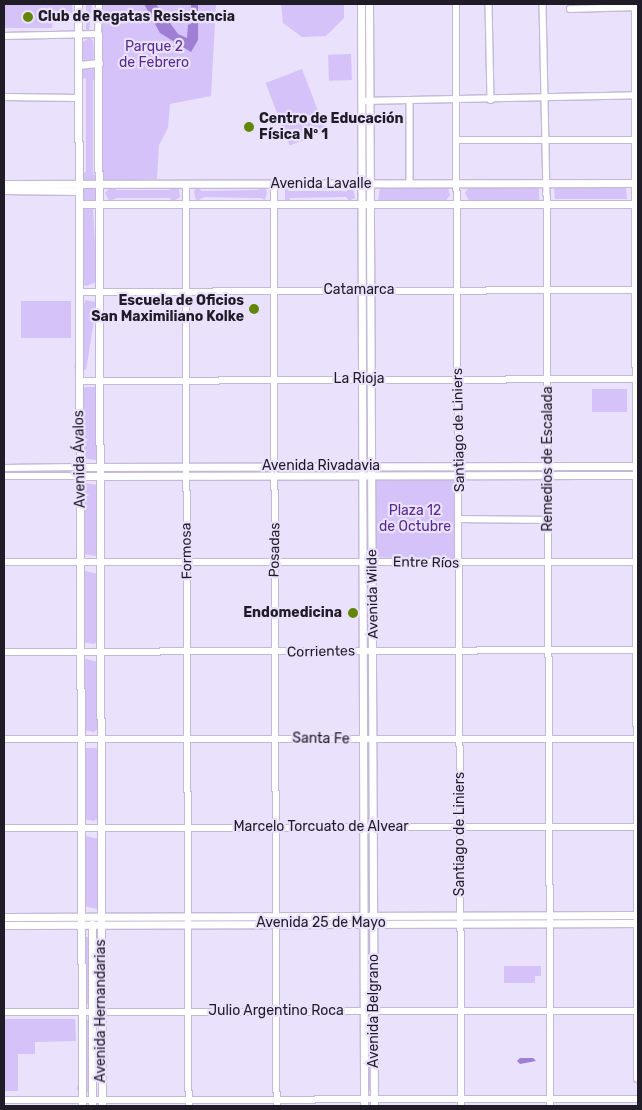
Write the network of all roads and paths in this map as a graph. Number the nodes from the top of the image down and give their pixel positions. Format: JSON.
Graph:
{"nodes":[{"id":1,"x":78,"y":4,"type":"edge"},
{"id":2,"x":99,"y":4,"type":"edge"},
{"id":3,"x":361,"y":4,"type":"edge"},
{"id":4,"x":369,"y":4,"type":"edge"},
{"id":5,"x":456,"y":4,"type":"edge"},
{"id":6,"x":489,"y":4,"type":"edge"},
{"id":7,"x":543,"y":4,"type":"edge"},
{"id":8,"x":636,"y":6,"type":"edge"},
{"id":9,"x":570,"y":9,"type":"dead end"},
{"id":10,"x":98,"y":34,"type":"junction"},
{"id":11,"x":79,"y":35,"type":"junction"},
{"id":12,"x":4,"y":36,"type":"edge"},
{"id":13,"x":99,"y":64,"type":"junction"},
{"id":14,"x":79,"y":65,"type":"junction"},
{"id":15,"x":636,"y":95,"type":"edge"},
{"id":16,"x":4,"y":97,"type":"edge"},
{"id":17,"x":545,"y":97,"type":"junction"},
{"id":18,"x":79,"y":98,"type":"junction"},
{"id":19,"x":370,"y":100,"type":"junction"},
{"id":20,"x":410,"y":100,"type":"junction"},
{"id":21,"x":492,"y":100,"type":"junction"},
{"id":22,"x":362,"y":101,"type":"junction"},
{"id":23,"x":458,"y":101,"type":"junction"},
{"id":24,"x":458,"y":140,"type":"junction"},
{"id":25,"x":546,"y":140,"type":"junction"},
{"id":26,"x":635,"y":140,"type":"junction"},
{"id":27,"x":371,"y":183,"type":"junction"},
{"id":28,"x":410,"y":183,"type":"junction"},
{"id":29,"x":458,"y":183,"type":"junction"},
{"id":30,"x":637,"y":183,"type":"edge"},
{"id":31,"x":4,"y":184,"type":"edge"},
{"id":32,"x":99,"y":184,"type":"junction"},
{"id":33,"x":274,"y":184,"type":"junction"},
{"id":34,"x":362,"y":184,"type":"junction"},
{"id":35,"x":547,"y":184,"type":"junction"},
{"id":36,"x":186,"y":185,"type":"junction"},
{"id":37,"x":78,"y":188,"type":"junction"},
{"id":38,"x":4,"y":190,"type":"edge"},
{"id":39,"x":547,"y":203,"type":"junction"},
{"id":40,"x":80,"y":204,"type":"junction"},
{"id":41,"x":100,"y":204,"type":"junction"},
{"id":42,"x":186,"y":204,"type":"junction"},
{"id":43,"x":274,"y":204,"type":"junction"},
{"id":44,"x":361,"y":204,"type":"junction"},
{"id":45,"x":371,"y":204,"type":"junction"},
{"id":46,"x":458,"y":204,"type":"junction"},
{"id":47,"x":637,"y":204,"type":"edge"},
{"id":48,"x":275,"y":290,"type":"junction"},
{"id":49,"x":363,"y":290,"type":"junction"},
{"id":50,"x":372,"y":290,"type":"junction"},
{"id":51,"x":459,"y":290,"type":"junction"},
{"id":52,"x":637,"y":290,"type":"edge"},
{"id":53,"x":187,"y":291,"type":"junction"},
{"id":54,"x":547,"y":291,"type":"junction"},
{"id":55,"x":80,"y":292,"type":"junction"},
{"id":56,"x":99,"y":292,"type":"junction"},
{"id":57,"x":363,"y":378,"type":"junction"},
{"id":58,"x":548,"y":378,"type":"junction"},
{"id":59,"x":372,"y":379,"type":"junction"},
{"id":60,"x":637,"y":379,"type":"edge"},
{"id":61,"x":99,"y":380,"type":"junction"},
{"id":62,"x":187,"y":380,"type":"junction"},
{"id":63,"x":276,"y":380,"type":"junction"},
{"id":64,"x":459,"y":380,"type":"junction"},
{"id":65,"x":79,"y":381,"type":"junction"},
{"id":66,"x":186,"y":465,"type":"junction"},
{"id":67,"x":460,"y":465,"type":"junction"},
{"id":68,"x":100,"y":466,"type":"junction"},
{"id":69,"x":276,"y":466,"type":"junction"},
{"id":70,"x":547,"y":466,"type":"junction"},
{"id":71,"x":589,"y":466,"type":"junction"},
{"id":72,"x":637,"y":466,"type":"edge"},
{"id":73,"x":80,"y":467,"type":"junction"},
{"id":74,"x":362,"y":467,"type":"junction"},
{"id":75,"x":371,"y":467,"type":"junction"},
{"id":76,"x":4,"y":468,"type":"edge"},
{"id":77,"x":363,"y":475,"type":"junction"},
{"id":78,"x":372,"y":475,"type":"junction"},
{"id":79,"x":637,"y":475,"type":"edge"},
{"id":80,"x":4,"y":476,"type":"edge"},
{"id":81,"x":80,"y":476,"type":"junction"},
{"id":82,"x":276,"y":476,"type":"junction"},
{"id":83,"x":460,"y":476,"type":"junction"},
{"id":84,"x":548,"y":476,"type":"junction"},
{"id":85,"x":589,"y":476,"type":"junction"},
{"id":86,"x":100,"y":477,"type":"junction"},
{"id":87,"x":187,"y":478,"type":"junction"},
{"id":88,"x":460,"y":519,"type":"junction"},
{"id":89,"x":548,"y":520,"type":"junction"},
{"id":90,"x":4,"y":562,"type":"edge"},
{"id":91,"x":364,"y":562,"type":"junction"},
{"id":92,"x":372,"y":562,"type":"junction"},
{"id":93,"x":548,"y":562,"type":"junction"},
{"id":94,"x":637,"y":562,"type":"edge"},
{"id":95,"x":81,"y":563,"type":"junction"},
{"id":96,"x":100,"y":563,"type":"junction"},
{"id":97,"x":274,"y":563,"type":"junction"},
{"id":98,"x":460,"y":563,"type":"junction"},
{"id":99,"x":188,"y":564,"type":"junction"},
{"id":100,"x":637,"y":650,"type":"edge"},
{"id":101,"x":100,"y":651,"type":"junction"},
{"id":102,"x":188,"y":651,"type":"junction"},
{"id":103,"x":363,"y":651,"type":"junction"},
{"id":104,"x":373,"y":651,"type":"junction"},
{"id":105,"x":548,"y":651,"type":"junction"},
{"id":106,"x":4,"y":652,"type":"edge"},
{"id":107,"x":80,"y":652,"type":"junction"},
{"id":108,"x":276,"y":652,"type":"junction"},
{"id":109,"x":460,"y":652,"type":"junction"},
{"id":110,"x":101,"y":738,"type":"junction"},
{"id":111,"x":4,"y":739,"type":"edge"},
{"id":112,"x":81,"y":739,"type":"junction"},
{"id":113,"x":188,"y":739,"type":"junction"},
{"id":114,"x":276,"y":739,"type":"junction"},
{"id":115,"x":374,"y":739,"type":"junction"},
{"id":116,"x":548,"y":739,"type":"junction"},
{"id":117,"x":638,"y":739,"type":"edge"},
{"id":118,"x":365,"y":740,"type":"junction"},
{"id":119,"x":460,"y":740,"type":"junction"},
{"id":120,"x":82,"y":827,"type":"junction"},
{"id":121,"x":365,"y":827,"type":"junction"},
{"id":122,"x":374,"y":827,"type":"junction"},
{"id":123,"x":460,"y":827,"type":"junction"},
{"id":124,"x":549,"y":827,"type":"junction"},
{"id":125,"x":637,"y":827,"type":"edge"},
{"id":126,"x":4,"y":828,"type":"edge"},
{"id":127,"x":100,"y":828,"type":"junction"},
{"id":128,"x":189,"y":828,"type":"junction"},
{"id":129,"x":277,"y":828,"type":"junction"},
{"id":130,"x":549,"y":915,"type":"junction"},
{"id":131,"x":638,"y":915,"type":"edge"},
{"id":132,"x":102,"y":916,"type":"junction"},
{"id":133,"x":189,"y":916,"type":"junction"},
{"id":134,"x":4,"y":917,"type":"edge"},
{"id":135,"x":277,"y":919,"type":"junction"},
{"id":136,"x":364,"y":919,"type":"junction"},
{"id":137,"x":374,"y":919,"type":"junction"},
{"id":138,"x":461,"y":919,"type":"junction"},
{"id":139,"x":82,"y":920,"type":"junction"},
{"id":140,"x":549,"y":923,"type":"junction"},
{"id":141,"x":637,"y":923,"type":"edge"},
{"id":142,"x":92,"y":924,"type":"junction"},
{"id":143,"x":101,"y":924,"type":"junction"},
{"id":144,"x":4,"y":925,"type":"edge"},
{"id":145,"x":189,"y":925,"type":"junction"},
{"id":146,"x":100,"y":1011,"type":"junction"},
{"id":147,"x":277,"y":1011,"type":"junction"},
{"id":148,"x":364,"y":1011,"type":"junction"},
{"id":149,"x":375,"y":1011,"type":"junction"},
{"id":150,"x":461,"y":1011,"type":"junction"},
{"id":151,"x":638,"y":1011,"type":"edge"},
{"id":152,"x":4,"y":1012,"type":"edge"},
{"id":153,"x":83,"y":1012,"type":"junction"},
{"id":154,"x":92,"y":1012,"type":"junction"},
{"id":155,"x":189,"y":1012,"type":"junction"},
{"id":156,"x":550,"y":1012,"type":"junction"},
{"id":157,"x":638,"y":1079,"type":"edge"},
{"id":158,"x":188,"y":1099,"type":"junction"},
{"id":159,"x":638,"y":1099,"type":"edge"},
{"id":160,"x":4,"y":1100,"type":"edge"},
{"id":161,"x":364,"y":1102,"type":"edge"},
{"id":162,"x":374,"y":1102,"type":"edge"},
{"id":163,"x":82,"y":1103,"type":"edge"},
{"id":164,"x":92,"y":1103,"type":"edge"},
{"id":165,"x":102,"y":1103,"type":"edge"},
{"id":166,"x":277,"y":1103,"type":"edge"},
{"id":167,"x":462,"y":1103,"type":"edge"},
{"id":168,"x":551,"y":1103,"type":"edge"},
{"id":169,"x":188,"y":1106,"type":"edge"}],
"edges":[{"from":1,"to":11,"type":"main road","name":"Avenida Ávalos"},
{"from":2,"to":10,"type":"street","name":"Avenida Ávalos"},
{"from":3,"to":22,"type":"main road","name":"Avenida Wilde"},
{"from":4,"to":19,"type":"main road","name":"Avenida Wilde"},
{"from":5,"to":23,"type":"street","name":"Santiago de Liniers"},
{"from":6,"to":21,"type":"street"},
{"from":7,"to":17,"type":"street","name":"Remedios de Escalada"},
{"from":8,"to":9,"type":"street"},
{"from":8,"to":15,"type":"street"},
{"from":10,"to":11,"type":"street"},
{"from":10,"to":13,"type":"main road","name":"Avenida Ávalos"},
{"from":11,"to":12,"type":"street"},
{"from":11,"to":14,"type":"main road","name":"Avenida Ávalos"},
{"from":13,"to":14,"type":"main road"},
{"from":13,"to":32,"type":"main road","name":"Avenida Ávalos"},
{"from":14,"to":18,"type":"main road","name":"Avenida Ávalos"},
{"from":15,"to":17,"type":"street"},
{"from":15,"to":26,"type":"street"},
{"from":16,"to":18,"type":"street"},
{"from":17,"to":21,"type":"street"},
{"from":17,"to":25,"type":"street","name":"Remedios de Escalada"},
{"from":18,"to":37,"type":"main road","name":"Avenida Ávalos"},
{"from":19,"to":20,"type":"street"},
{"from":19,"to":22,"type":"street"},
{"from":19,"to":27,"type":"main road","name":"Avenida Wilde"},
{"from":20,"to":23,"type":"street"},
{"from":20,"to":28,"type":"street"},
{"from":21,"to":23,"type":"street"},
{"from":22,"to":34,"type":"main road","name":"Avenida Wilde"},
{"from":23,"to":24,"type":"street","name":"Santiago de Liniers"},
{"from":24,"to":25,"type":"street"},
{"from":24,"to":29,"type":"street","name":"Santiago de Liniers"},
{"from":25,"to":26,"type":"street"},
{"from":25,"to":35,"type":"street","name":"Remedios de Escalada"},
{"from":26,"to":30,"type":"street"},
{"from":27,"to":28,"type":"main road","name":"Avenida Lavalle"},
{"from":27,"to":34,"type":"main road","name":"Avenida Lavalle"},
{"from":27,"to":45,"type":"main road","name":"Avenida Wilde"},
{"from":28,"to":29,"type":"main road","name":"Avenida Lavalle"},
{"from":29,"to":35,"type":"main road","name":"Avenida Lavalle"},
{"from":29,"to":46,"type":"street","name":"Santiago de Liniers"},
{"from":30,"to":35,"type":"main road","name":"Avenida Lavalle"},
{"from":30,"to":47,"type":"street"},
{"from":31,"to":37,"type":"main road","name":"Avenida Lavalle"},
{"from":32,"to":36,"type":"main road","name":"Avenida Lavalle"},
{"from":32,"to":37,"type":"main road","name":"Avenida Lavalle"},
{"from":32,"to":41,"type":"main road","name":"Avenida Ávalos"},
{"from":33,"to":34,"type":"main road","name":"Avenida Lavalle"},
{"from":33,"to":36,"type":"main road","name":"Avenida Lavalle"},
{"from":33,"to":43,"type":"street","name":"Posadas"},
{"from":34,"to":44,"type":"main road","name":"Avenida Wilde"},
{"from":35,"to":39,"type":"street","name":"Remedios de Escalada"},
{"from":36,"to":42,"type":"street","name":"Formosa"},
{"from":37,"to":38,"type":"main road","name":"Avenida Lavalle"},
{"from":37,"to":40,"type":"main road","name":"Avenida Ávalos"},
{"from":39,"to":46,"type":"main road","name":"Avenida Lavalle"},
{"from":39,"to":47,"type":"main road","name":"Avenida Lavalle"},
{"from":39,"to":54,"type":"street","name":"Remedios de Escalada"},
{"from":40,"to":41,"type":"main road","name":"Avenida Lavalle"},
{"from":40,"to":55,"type":"main road","name":"Avenida Ávalos"},
{"from":41,"to":42,"type":"main road","name":"Avenida Lavalle"},
{"from":41,"to":56,"type":"main road","name":"Avenida Ávalos"},
{"from":42,"to":43,"type":"main road","name":"Avenida Lavalle"},
{"from":42,"to":53,"type":"street","name":"Formosa"},
{"from":43,"to":44,"type":"main road","name":"Avenida Lavalle"},
{"from":43,"to":48,"type":"street","name":"Posadas"},
{"from":44,"to":45,"type":"main road","name":"Avenida Lavalle"},
{"from":44,"to":49,"type":"main road","name":"Avenida Wilde"},
{"from":45,"to":46,"type":"main road","name":"Avenida Lavalle"},
{"from":45,"to":50,"type":"main road","name":"Avenida Wilde"},
{"from":46,"to":51,"type":"street","name":"Santiago de Liniers"},
{"from":47,"to":52,"type":"street"},
{"from":48,"to":49,"type":"street","name":"Catamarca"},
{"from":48,"to":53,"type":"street","name":"Catamarca"},
{"from":48,"to":63,"type":"street","name":"Posadas"},
{"from":49,"to":50,"type":"street","name":"Catamarca"},
{"from":49,"to":57,"type":"main road","name":"Avenida Wilde"},
{"from":50,"to":51,"type":"street","name":"Catamarca"},
{"from":50,"to":59,"type":"main road","name":"Avenida Wilde"},
{"from":51,"to":54,"type":"street","name":"Catamarca"},
{"from":51,"to":64,"type":"street","name":"Santiago de Liniers"},
{"from":52,"to":54,"type":"street","name":"Catamarca"},
{"from":52,"to":60,"type":"street"},
{"from":53,"to":56,"type":"street","name":"Catamarca"},
{"from":53,"to":62,"type":"street","name":"Formosa"},
{"from":54,"to":58,"type":"street","name":"Remedios de Escalada"},
{"from":55,"to":56,"type":"street","name":"Catamarca"},
{"from":55,"to":65,"type":"main road","name":"Avenida Ávalos"},
{"from":56,"to":61,"type":"main road","name":"Avenida Ávalos"},
{"from":57,"to":59,"type":"street","name":"La Rioja"},
{"from":57,"to":63,"type":"street","name":"La Rioja"},
{"from":57,"to":74,"type":"main road","name":"Avenida Wilde"},
{"from":58,"to":60,"type":"street","name":"La Rioja"},
{"from":58,"to":64,"type":"street","name":"La Rioja"},
{"from":58,"to":70,"type":"street","name":"Remedios de Escalada"},
{"from":59,"to":64,"type":"street","name":"La Rioja"},
{"from":59,"to":75,"type":"main road","name":"Avenida Wilde"},
{"from":60,"to":72,"type":"street"},
{"from":61,"to":62,"type":"street","name":"La Rioja"},
{"from":61,"to":65,"type":"street","name":"La Rioja"},
{"from":61,"to":68,"type":"main road","name":"Avenida Ávalos"},
{"from":62,"to":63,"type":"street","name":"La Rioja"},
{"from":62,"to":66,"type":"street","name":"Formosa"},
{"from":63,"to":69,"type":"street","name":"Posadas"},
{"from":64,"to":67,"type":"street","name":"Santiago de Liniers"},
{"from":65,"to":73,"type":"main road","name":"Avenida Ávalos"},
{"from":66,"to":68,"type":"main road","name":"Avenida Rivadavia"},
{"from":66,"to":69,"type":"main road","name":"Avenida Rivadavia"},
{"from":66,"to":87,"type":"street","name":"Formosa"},
{"from":67,"to":70,"type":"main road","name":"Avenida Rivadavia"},
{"from":67,"to":75,"type":"main road","name":"Avenida Rivadavia"},
{"from":67,"to":83,"type":"street","name":"Santiago de Liniers"},
{"from":68,"to":73,"type":"main road","name":"Avenida Rivadavia"},
{"from":68,"to":86,"type":"main road","name":"Avenida Ávalos"},
{"from":69,"to":74,"type":"main road","name":"Avenida Rivadavia"},
{"from":69,"to":82,"type":"street","name":"Posadas"},
{"from":70,"to":71,"type":"main road","name":"Avenida Rivadavia"},
{"from":70,"to":84,"type":"street","name":"Remedios de Escalada"},
{"from":71,"to":72,"type":"main road","name":"Avenida Rivadavia"},
{"from":71,"to":85,"type":"main road"},
{"from":72,"to":79,"type":"street"},
{"from":73,"to":76,"type":"street","name":"Avenida Rivadavia"},
{"from":73,"to":81,"type":"main road","name":"Avenida Ávalos"},
{"from":74,"to":75,"type":"main road","name":"Avenida Rivadavia"},
{"from":74,"to":77,"type":"main road","name":"Avenida Wilde"},
{"from":75,"to":78,"type":"main road","name":"Avenida Wilde"},
{"from":77,"to":78,"type":"main road","name":"Avenida Rivadavia"},
{"from":77,"to":82,"type":"main road","name":"Avenida Rivadavia"},
{"from":77,"to":91,"type":"main road","name":"Avenida Wilde"},
{"from":78,"to":83,"type":"main road","name":"Avenida Rivadavia"},
{"from":78,"to":92,"type":"main road","name":"Avenida Wilde"},
{"from":79,"to":85,"type":"main road","name":"Avenida Rivadavia"},
{"from":79,"to":94,"type":"street"},
{"from":80,"to":81,"type":"street","name":"Avenida Rivadavia"},
{"from":81,"to":86,"type":"main road","name":"Avenida Rivadavia"},
{"from":81,"to":95,"type":"main road","name":"Avenida Ávalos"},
{"from":82,"to":87,"type":"main road","name":"Avenida Rivadavia"},
{"from":82,"to":97,"type":"street","name":"Posadas"},
{"from":83,"to":84,"type":"main road","name":"Avenida Rivadavia"},
{"from":83,"to":88,"type":"street","name":"Santiago de Liniers"},
{"from":84,"to":85,"type":"main road","name":"Avenida Rivadavia"},
{"from":84,"to":89,"type":"street","name":"Remedios de Escalada"},
{"from":86,"to":87,"type":"main road","name":"Avenida Rivadavia"},
{"from":86,"to":96,"type":"main road","name":"Avenida Ávalos"},
{"from":87,"to":99,"type":"street","name":"Formosa"},
{"from":88,"to":89,"type":"street"},
{"from":88,"to":98,"type":"street","name":"Santiago de Liniers"},
{"from":89,"to":93,"type":"street","name":"Remedios de Escalada"},
{"from":90,"to":95,"type":"street","name":"Entre Ríos"},
{"from":91,"to":92,"type":"street","name":"Entre Ríos"},
{"from":91,"to":97,"type":"street","name":"Entre Ríos"},
{"from":91,"to":103,"type":"main road","name":"Avenida Wilde"},
{"from":92,"to":98,"type":"street","name":"Entre Ríos"},
{"from":92,"to":104,"type":"main road","name":"Avenida Wilde"},
{"from":93,"to":94,"type":"street","name":"Entre Ríos"},
{"from":93,"to":98,"type":"street","name":"Entre Ríos"},
{"from":93,"to":105,"type":"street","name":"Remedios de Escalada"},
{"from":94,"to":100,"type":"street"},
{"from":95,"to":96,"type":"street","name":"Entre Ríos"},
{"from":95,"to":107,"type":"main road","name":"Avenida Ávalos"},
{"from":96,"to":99,"type":"street","name":"Entre Ríos"},
{"from":96,"to":101,"type":"main road","name":"Avenida Ávalos"},
{"from":97,"to":99,"type":"street","name":"Entre Ríos"},
{"from":97,"to":108,"type":"street","name":"Posadas"},
{"from":98,"to":109,"type":"street","name":"Santiago de Liniers"},
{"from":99,"to":102,"type":"street","name":"Formosa"},
{"from":100,"to":105,"type":"street","name":"Corrientes"},
{"from":100,"to":117,"type":"street"},
{"from":101,"to":102,"type":"street","name":"Corrientes"},
{"from":101,"to":107,"type":"street","name":"Corrientes"},
{"from":101,"to":110,"type":"main road","name":"Avenida Ávalos"},
{"from":102,"to":108,"type":"street","name":"Corrientes"},
{"from":102,"to":113,"type":"street","name":"Formosa"},
{"from":103,"to":104,"type":"street","name":"Corrientes"},
{"from":103,"to":108,"type":"street","name":"Corrientes"},
{"from":103,"to":118,"type":"main road","name":"Avenida Wilde"},
{"from":104,"to":109,"type":"street","name":"Corrientes"},
{"from":104,"to":115,"type":"main road","name":"Avenida Wilde"},
{"from":105,"to":109,"type":"street","name":"Corrientes"},
{"from":105,"to":116,"type":"street","name":"Remedios de Escalada"},
{"from":106,"to":107,"type":"street","name":"Corrientes"},
{"from":107,"to":112,"type":"main road","name":"Avenida Ávalos"},
{"from":108,"to":114,"type":"street","name":"Posadas"},
{"from":109,"to":119,"type":"street","name":"Santiago de Liniers"},
{"from":110,"to":112,"type":"street","name":"Santa Fe"},
{"from":110,"to":113,"type":"street","name":"Santa Fe"},
{"from":110,"to":127,"type":"main road","name":"Avenida Ávalos"},
{"from":111,"to":112,"type":"street","name":"Santa Fe"},
{"from":112,"to":120,"type":"main road","name":"Avenida Ávalos"},
{"from":113,"to":114,"type":"street","name":"Santa Fe"},
{"from":113,"to":128,"type":"street","name":"Formosa"},
{"from":114,"to":118,"type":"street","name":"Santa Fe"},
{"from":114,"to":129,"type":"street","name":"Posadas"},
{"from":115,"to":118,"type":"street","name":"Santa Fe"},
{"from":115,"to":119,"type":"street","name":"Santa Fe"},
{"from":115,"to":122,"type":"main road","name":"Avenida Wilde"},
{"from":116,"to":117,"type":"street","name":"Santa Fe"},
{"from":116,"to":119,"type":"street","name":"Santa Fe"},
{"from":116,"to":124,"type":"street","name":"Remedios de Escalada"},
{"from":117,"to":125,"type":"street"},
{"from":118,"to":121,"type":"main road","name":"Avenida Wilde"},
{"from":119,"to":123,"type":"street","name":"Santiago de Liniers"},
{"from":120,"to":126,"type":"street","name":"Marcelo Torcuato de Alvear"},
{"from":120,"to":127,"type":"street","name":"Marcelo Torcuato de Alvear"},
{"from":120,"to":139,"type":"main road","name":"Avenida Ávalos"},
{"from":121,"to":122,"type":"street","name":"Marcelo Torcuato de Alvear"},
{"from":121,"to":129,"type":"street","name":"Marcelo Torcuato de Alvear"},
{"from":121,"to":136,"type":"main road","name":"Avenida Wilde"},
{"from":122,"to":123,"type":"street","name":"Marcelo Torcuato de Alvear"},
{"from":122,"to":137,"type":"main road","name":"Avenida Wilde"},
{"from":123,"to":124,"type":"street","name":"Marcelo Torcuato de Alvear"},
{"from":123,"to":138,"type":"street","name":"Santiago de Liniers"},
{"from":124,"to":125,"type":"street","name":"Marcelo Torcuato de Alvear"},
{"from":124,"to":130,"type":"street","name":"Remedios de Escalada"},
{"from":125,"to":131,"type":"street"},
{"from":127,"to":128,"type":"street","name":"Marcelo Torcuato de Alvear"},
{"from":127,"to":132,"type":"main road","name":"Avenida Ávalos"},
{"from":128,"to":129,"type":"street","name":"Marcelo Torcuato de Alvear"},
{"from":128,"to":133,"type":"street","name":"Formosa"},
{"from":129,"to":135,"type":"street","name":"Posadas"},
{"from":130,"to":131,"type":"main road","name":"Avenida 25 de Mayo"},
{"from":130,"to":138,"type":"main road","name":"Avenida 25 de Mayo"},
{"from":130,"to":140,"type":"street","name":"Remedios de Escalada"},
{"from":131,"to":141,"type":"street"},
{"from":132,"to":133,"type":"main road","name":"Avenida 25 de Mayo"},
{"from":132,"to":139,"type":"main road","name":"Avenida 25 de Mayo"},
{"from":132,"to":143,"type":"main road","name":"Avenida Hernandarias"},
{"from":133,"to":135,"type":"main road","name":"Avenida 25 de Mayo"},
{"from":133,"to":145,"type":"street","name":"Formosa"},
{"from":134,"to":139,"type":"main road","name":"Avenida 25 de Mayo"},
{"from":135,"to":136,"type":"main road","name":"Avenida 25 de Mayo"},
{"from":135,"to":145,"type":"main road","name":"Avenida 25 de Mayo"},
{"from":135,"to":147,"type":"street","name":"Posadas"},
{"from":136,"to":137,"type":"main road","name":"Avenida 25 de Mayo"},
{"from":136,"to":148,"type":"main road","name":"Avenida Belgrano"},
{"from":137,"to":138,"type":"main road","name":"Avenida 25 de Mayo"},
{"from":137,"to":149,"type":"main road","name":"Avenida Belgrano"},
{"from":138,"to":140,"type":"main road","name":"Avenida 25 de Mayo"},
{"from":138,"to":150,"type":"street","name":"Santiago de Liniers"},
{"from":139,"to":142,"type":"main road","name":"Avenida 25 de Mayo"},
{"from":139,"to":144,"type":"main road","name":"Avenida 25 de Mayo"},
{"from":139,"to":153,"type":"main road","name":"Avenida Hernandarias"},
{"from":140,"to":141,"type":"main road","name":"Avenida 25 de Mayo"},
{"from":140,"to":156,"type":"street","name":"Remedios de Escalada"},
{"from":141,"to":151,"type":"street"},
{"from":142,"to":143,"type":"main road","name":"Avenida 25 de Mayo"},
{"from":142,"to":154,"type":"main road","name":"Avenida Hernandarias"},
{"from":143,"to":145,"type":"main road","name":"Avenida 25 de Mayo"},
{"from":143,"to":146,"type":"main road","name":"Avenida Hernandarias"},
{"from":145,"to":155,"type":"street","name":"Formosa"},
{"from":146,"to":154,"type":"street","name":"Julio Argentino Roca"},
{"from":146,"to":155,"type":"street","name":"Julio Argentino Roca"},
{"from":146,"to":165,"type":"main road","name":"Avenida Hernandarias"},
{"from":147,"to":148,"type":"street","name":"Julio Argentino Roca"},
{"from":147,"to":155,"type":"street","name":"Julio Argentino Roca"},
{"from":147,"to":166,"type":"street","name":"Posadas"},
{"from":148,"to":149,"type":"street","name":"Julio Argentino Roca"},
{"from":148,"to":161,"type":"main road","name":"Avenida Belgrano"},
{"from":149,"to":150,"type":"street","name":"Julio Argentino Roca"},
{"from":149,"to":162,"type":"main road","name":"Avenida Belgrano"},
{"from":150,"to":156,"type":"street","name":"Julio Argentino Roca"},
{"from":150,"to":167,"type":"street","name":"Santiago de Liniers"},
{"from":151,"to":156,"type":"street","name":"Julio Argentino Roca"},
{"from":151,"to":157,"type":"street"},
{"from":152,"to":153,"type":"street","name":"Julio Argentino Roca"},
{"from":153,"to":154,"type":"street","name":"Julio Argentino Roca"},
{"from":153,"to":163,"type":"main road","name":"Avenida Hernandarias"},
{"from":154,"to":164,"type":"main road","name":"Avenida Hernandarias"},
{"from":155,"to":158,"type":"street","name":"Formosa"},
{"from":156,"to":168,"type":"street","name":"Remedios de Escalada"},
{"from":158,"to":165,"type":"street"},
{"from":158,"to":166,"type":"street"},
{"from":158,"to":169,"type":"street","name":"Formosa"},
{"from":159,"to":168,"type":"street"},
{"from":160,"to":163,"type":"street"},
{"from":161,"to":162,"type":"street"},
{"from":161,"to":166,"type":"street"},
{"from":162,"to":167,"type":"street"},
{"from":163,"to":164,"type":"street"},
{"from":164,"to":165,"type":"street"},
{"from":167,"to":168,"type":"street"}]}
